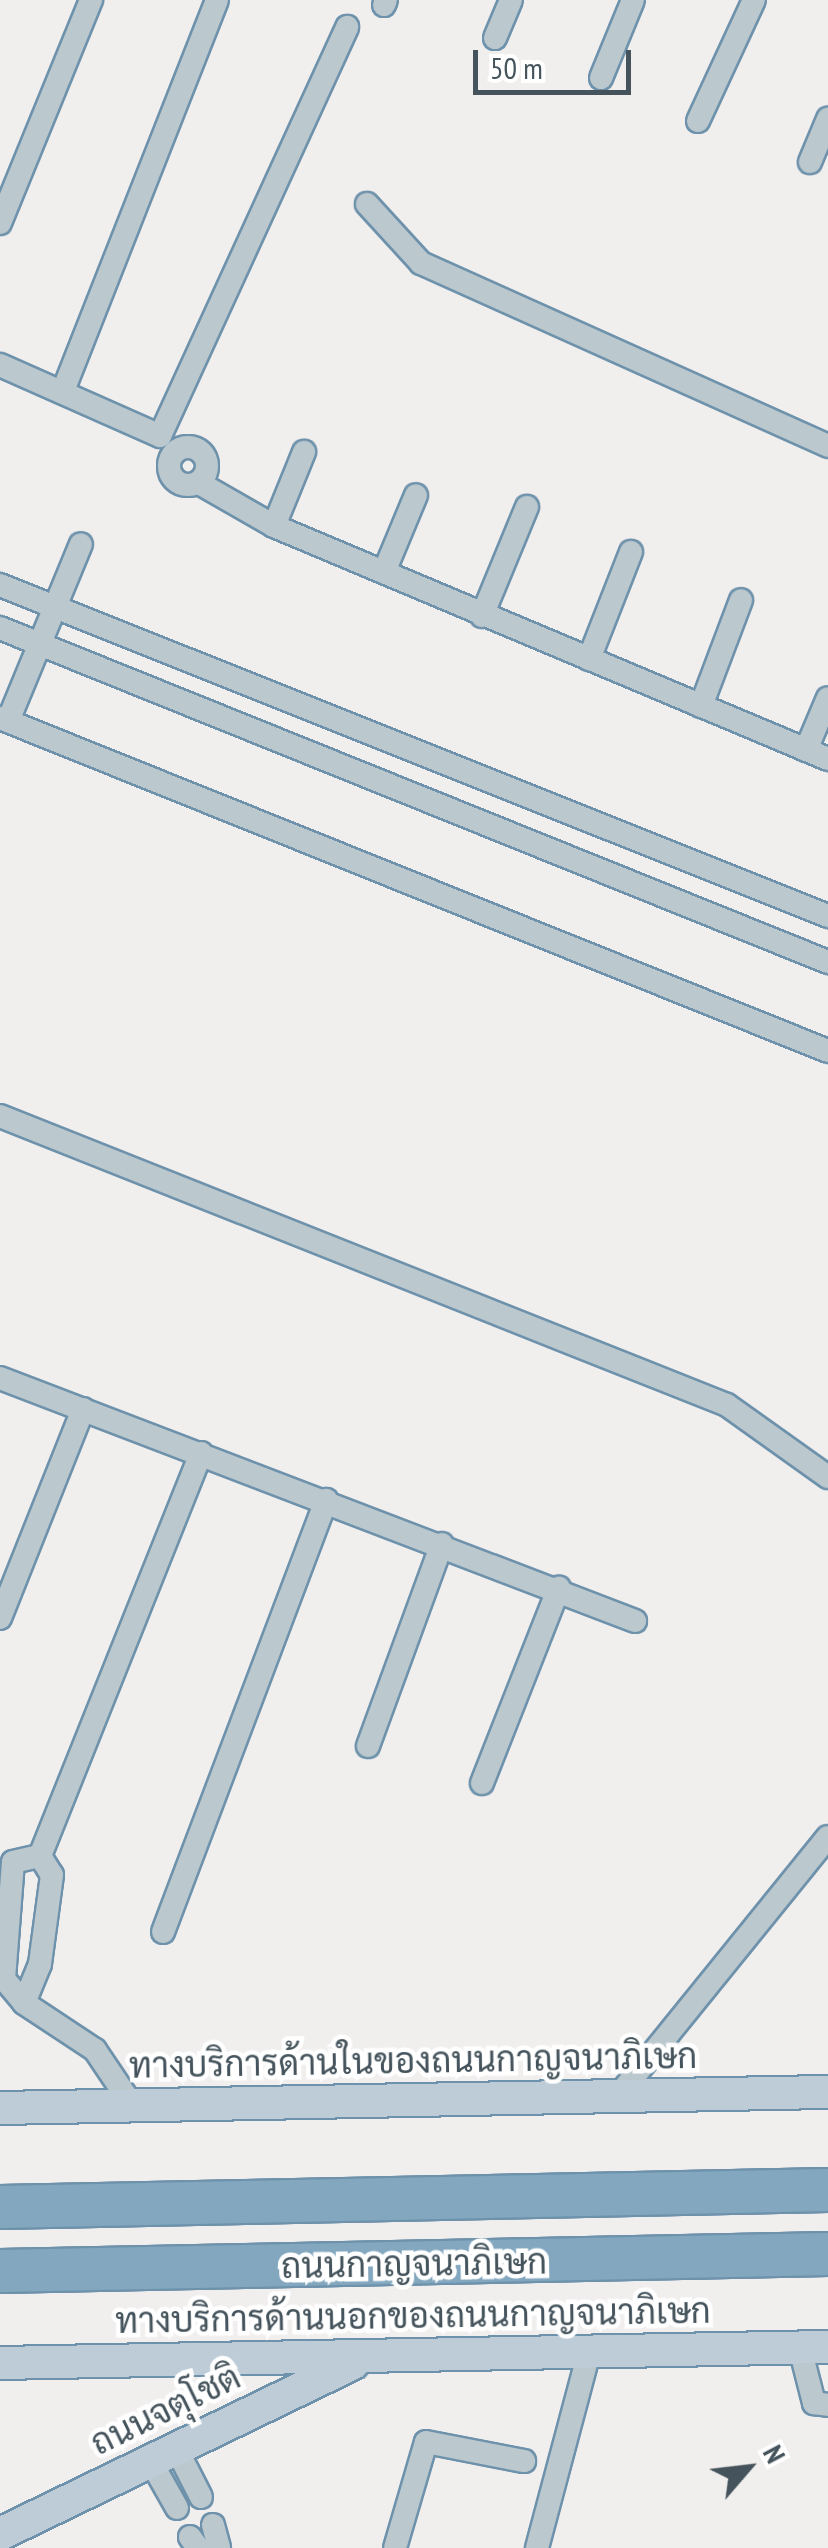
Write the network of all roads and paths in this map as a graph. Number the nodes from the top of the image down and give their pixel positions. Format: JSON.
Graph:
{"nodes":[{"id":1,"x":91,"y":0,"type":"edge"},
{"id":2,"x":217,"y":0,"type":"edge"},
{"id":3,"x":510,"y":0,"type":"edge"},
{"id":4,"x":634,"y":0,"type":"edge"},
{"id":5,"x":754,"y":0,"type":"edge"},
{"id":6,"x":346,"y":27,"type":"dead end"},
{"id":7,"x":495,"y":38,"type":"dead end"},
{"id":8,"x":601,"y":78,"type":"dead end"},
{"id":9,"x":828,"y":119,"type":"edge"},
{"id":10,"x":698,"y":121,"type":"dead end"},
{"id":11,"x":810,"y":162,"type":"dead end"},
{"id":12,"x":367,"y":204,"type":"dead end"},
{"id":13,"x":0,"y":222,"type":"edge"},
{"id":14,"x":0,"y":365,"type":"edge"},
{"id":15,"x":64,"y":391,"type":"junction"},
{"id":16,"x":169,"y":443,"type":"junction"},
{"id":17,"x":828,"y":446,"type":"edge"},
{"id":18,"x":304,"y":452,"type":"dead end"},
{"id":19,"x":416,"y":495,"type":"dead end"},
{"id":20,"x":528,"y":507,"type":"dead end"},
{"id":21,"x":274,"y":526,"type":"junction"},
{"id":22,"x":81,"y":544,"type":"dead end"},
{"id":23,"x":631,"y":552,"type":"dead end"},
{"id":24,"x":384,"y":572,"type":"junction"},
{"id":25,"x":7,"y":588,"type":"edge"},
{"id":26,"x":742,"y":600,"type":"dead end"},
{"id":27,"x":55,"y":607,"type":"junction"},
{"id":28,"x":482,"y":616,"type":"junction"},
{"id":29,"x":0,"y":620,"type":"edge"},
{"id":30,"x":0,"y":628,"type":"edge"},
{"id":31,"x":40,"y":644,"type":"junction"},
{"id":32,"x":589,"y":659,"type":"junction"},
{"id":33,"x":828,"y":698,"type":"edge"},
{"id":34,"x":701,"y":706,"type":"junction"},
{"id":35,"x":4,"y":719,"type":"edge"},
{"id":36,"x":817,"y":754,"type":"edge"},
{"id":37,"x":828,"y":916,"type":"edge"},
{"id":38,"x":828,"y":962,"type":"edge"},
{"id":39,"x":828,"y":1051,"type":"edge"},
{"id":40,"x":0,"y":1116,"type":"edge"},
{"id":41,"x":0,"y":1378,"type":"edge"},
{"id":42,"x":83,"y":1409,"type":"junction"},
{"id":43,"x":201,"y":1453,"type":"junction"},
{"id":44,"x":828,"y":1477,"type":"edge"},
{"id":45,"x":326,"y":1500,"type":"junction"},
{"id":46,"x":442,"y":1544,"type":"junction"},
{"id":47,"x":559,"y":1588,"type":"junction"},
{"id":48,"x":0,"y":1618,"type":"edge"},
{"id":49,"x":635,"y":1622,"type":"dead end"},
{"id":50,"x":368,"y":1746,"type":"dead end"},
{"id":51,"x":482,"y":1782,"type":"dead end"},
{"id":52,"x":828,"y":1837,"type":"edge"},
{"id":53,"x":40,"y":1856,"type":"junction"},
{"id":54,"x":6,"y":1859,"type":"edge"},
{"id":55,"x":163,"y":1932,"type":"dead end"},
{"id":56,"x":24,"y":2003,"type":"junction"},
{"id":57,"x":828,"y":2092,"type":"edge"},
{"id":58,"x":618,"y":2096,"type":"junction"},
{"id":59,"x":132,"y":2105,"type":"junction"},
{"id":60,"x":0,"y":2108,"type":"edge"},
{"id":61,"x":828,"y":2190,"type":"edge"},
{"id":62,"x":0,"y":2207,"type":"edge"},
{"id":63,"x":828,"y":2254,"type":"edge"},
{"id":64,"x":0,"y":2271,"type":"edge"},
{"id":65,"x":814,"y":2348,"type":"edge"},
{"id":66,"x":589,"y":2352,"type":"junction"},
{"id":67,"x":366,"y":2357,"type":"junction"},
{"id":68,"x":194,"y":2360,"type":"junction"},
{"id":69,"x":0,"y":2363,"type":"edge"},
{"id":70,"x":828,"y":2405,"type":"edge"},
{"id":71,"x":214,"y":2429,"type":"junction"},
{"id":72,"x":163,"y":2454,"type":"junction"},
{"id":73,"x":524,"y":2460,"type":"dead end"},
{"id":74,"x":202,"y":2497,"type":"dead end"},
{"id":75,"x":178,"y":2508,"type":"dead end"},
{"id":76,"x":0,"y":2534,"type":"edge"},
{"id":77,"x":395,"y":2548,"type":"edge"},
{"id":78,"x":537,"y":2548,"type":"edge"}],
"edges":[{"from":1,"to":13,"type":"street"},
{"from":2,"to":15,"type":"street"},
{"from":3,"to":7,"type":"street"},
{"from":4,"to":8,"type":"street"},
{"from":5,"to":10,"type":"street"},
{"from":6,"to":16,"type":"street"},
{"from":9,"to":11,"type":"street"},
{"from":12,"to":17,"type":"street"},
{"from":14,"to":15,"type":"street"},
{"from":15,"to":16,"type":"street"},
{"from":16,"to":21,"type":"street"},
{"from":18,"to":21,"type":"street"},
{"from":19,"to":24,"type":"street"},
{"from":20,"to":28,"type":"street"},
{"from":21,"to":24,"type":"street"},
{"from":22,"to":27,"type":"street"},
{"from":23,"to":32,"type":"street"},
{"from":24,"to":28,"type":"street"},
{"from":25,"to":27,"type":"street"},
{"from":25,"to":29,"type":"street"},
{"from":26,"to":34,"type":"street"},
{"from":27,"to":31,"type":"street"},
{"from":27,"to":37,"type":"street"},
{"from":28,"to":32,"type":"street"},
{"from":30,"to":31,"type":"street"},
{"from":31,"to":35,"type":"street"},
{"from":31,"to":38,"type":"street"},
{"from":32,"to":34,"type":"street"},
{"from":33,"to":36,"type":"street"},
{"from":34,"to":36,"type":"street"},
{"from":35,"to":39,"type":"street"},
{"from":40,"to":44,"type":"street"},
{"from":41,"to":42,"type":"street"},
{"from":42,"to":43,"type":"street"},
{"from":42,"to":48,"type":"street"},
{"from":43,"to":45,"type":"street"},
{"from":43,"to":53,"type":"street"},
{"from":45,"to":46,"type":"street"},
{"from":45,"to":55,"type":"street"},
{"from":46,"to":47,"type":"street"},
{"from":46,"to":50,"type":"street"},
{"from":47,"to":49,"type":"street"},
{"from":47,"to":51,"type":"street"},
{"from":52,"to":58,"type":"street"},
{"from":53,"to":54,"type":"street"},
{"from":53,"to":56,"type":"street"},
{"from":54,"to":56,"type":"street"},
{"from":56,"to":59,"type":"street"},
{"from":57,"to":58,"type":"main road","name":"ทางบริการด้านในของถนนกาญจนาภิเษก"},
{"from":58,"to":59,"type":"main road","name":"ทางบริการด้านในของถนนกาญจนาภิเษก"},
{"from":59,"to":60,"type":"main road","name":"ทางบริการด้านในของถนนกาญจนาภิเษก"},
{"from":61,"to":62,"type":"highway","name":"ถนนกาญจนาภิเษก"},
{"from":63,"to":64,"type":"highway","name":"ถนนกาญจนาภิเษก"},
{"from":65,"to":66,"type":"main road","name":"ทางบริการด้านนอกของถนนกาญจนาภิเษก"},
{"from":65,"to":70,"type":"street"},
{"from":66,"to":67,"type":"main road","name":"ทางบริการด้านนอกของถนนกาญจนาภิเษก"},
{"from":66,"to":78,"type":"street"},
{"from":67,"to":68,"type":"main road","name":"ทางบริการด้านนอกของถนนกาญจนาภิเษก"},
{"from":67,"to":71,"type":"main road","name":"ถนนจตุโชติ"},
{"from":68,"to":69,"type":"main road","name":"ทางบริการด้านนอกของถนนกาญจนาภิเษก"},
{"from":68,"to":71,"type":"main road"},
{"from":71,"to":72,"type":"main road","name":"ถนนจตุโชติ"},
{"from":72,"to":74,"type":"street"},
{"from":72,"to":75,"type":"street"},
{"from":72,"to":76,"type":"main road","name":"ถนนจตุโชติ"},
{"from":73,"to":77,"type":"street"}]}
